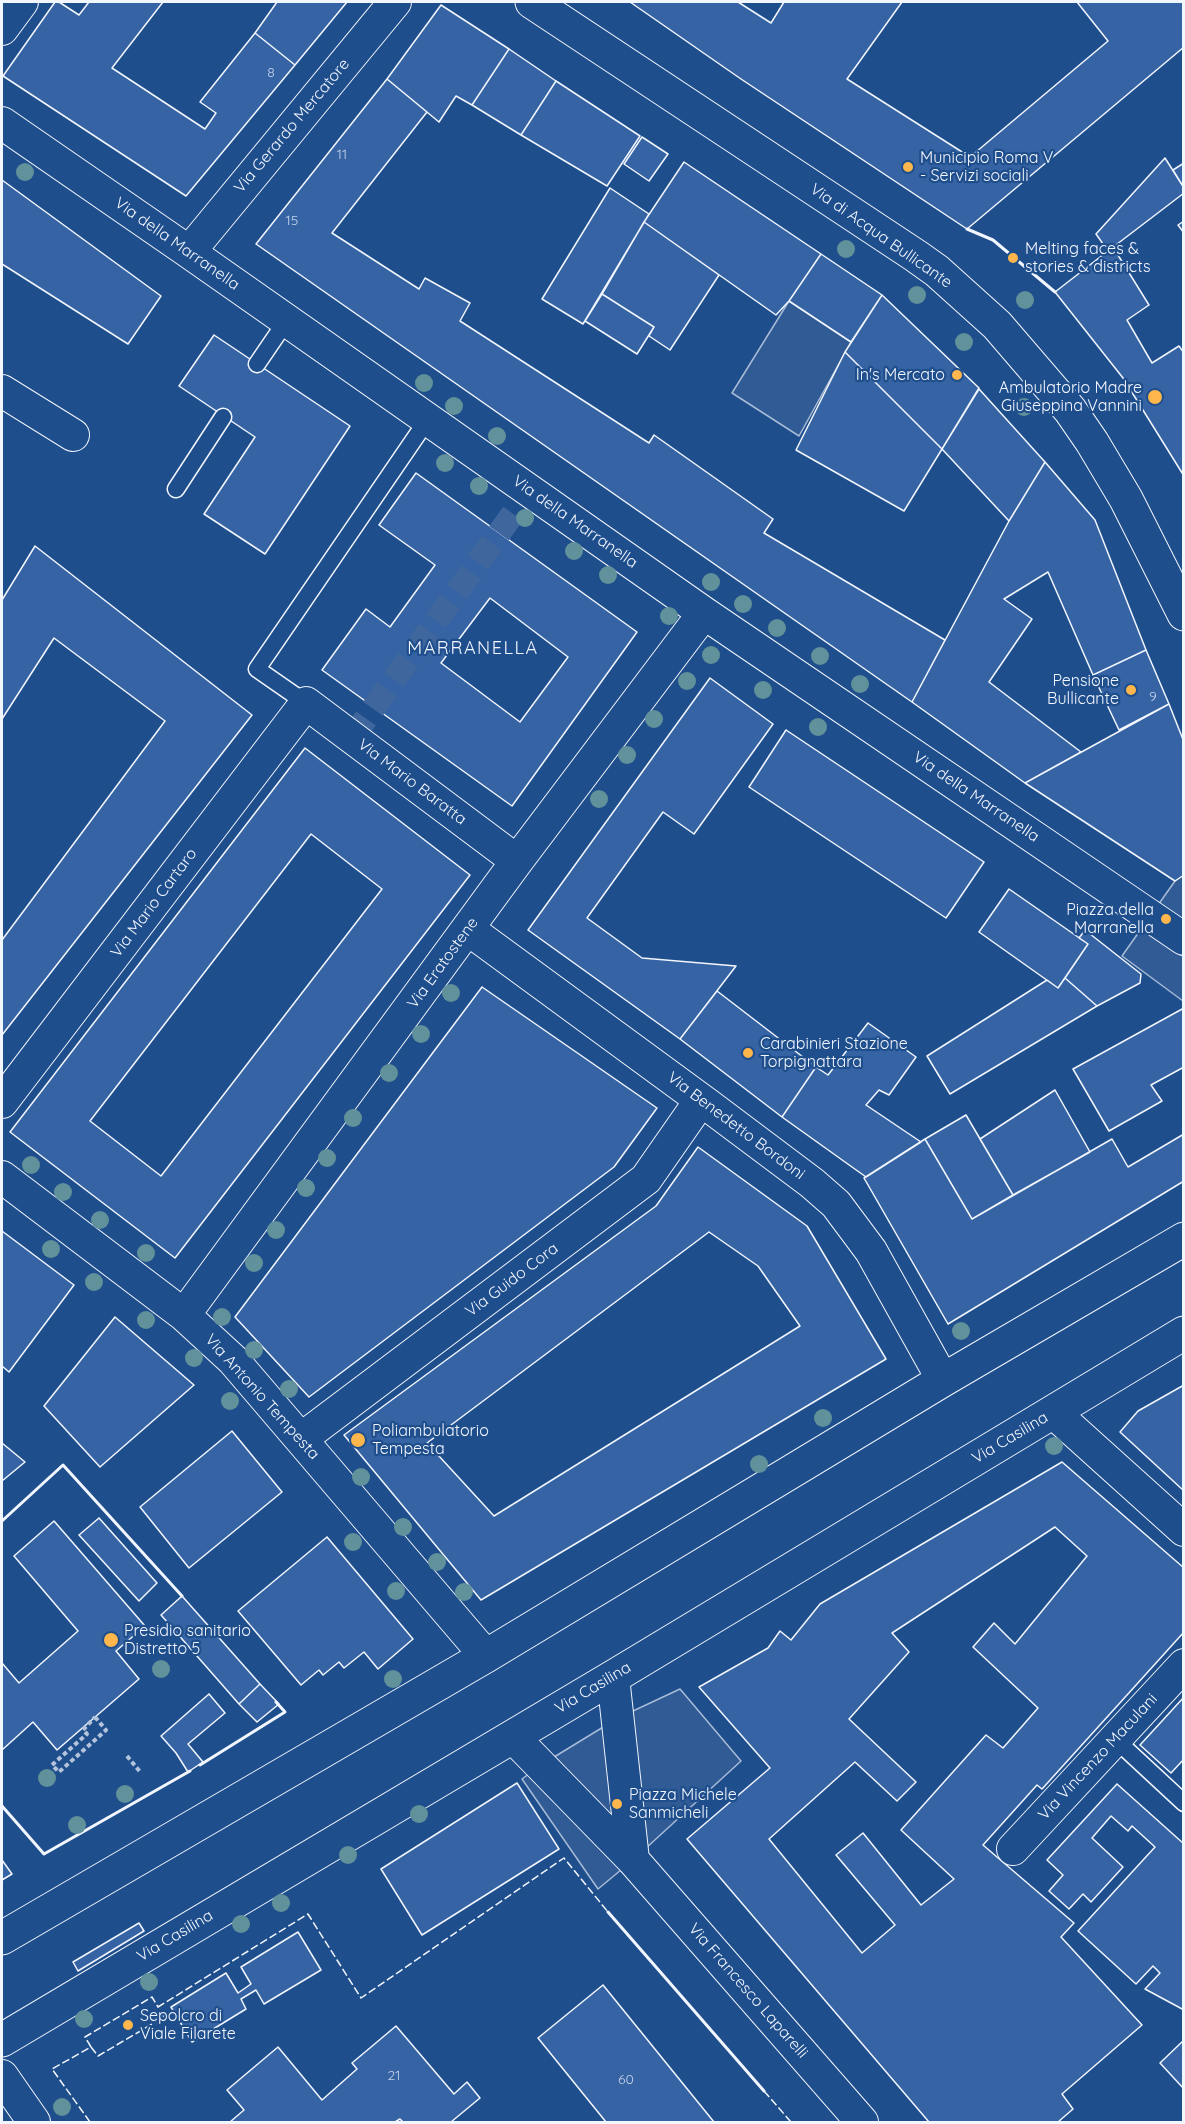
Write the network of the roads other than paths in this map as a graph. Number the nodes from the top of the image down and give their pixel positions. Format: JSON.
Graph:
{"nodes":[{"id":1,"x":22,"y":2,"type":"edge"},
{"id":2,"x":395,"y":2,"type":"edge"},
{"id":3,"x":532,"y":2,"type":"edge"},
{"id":4,"x":2,"y":29,"type":"edge"},
{"id":5,"x":2,"y":123,"type":"edge"},
{"id":6,"x":189,"y":252,"type":"junction"},
{"id":7,"x":287,"y":320,"type":"junction"},
{"id":8,"x":257,"y":364,"type":"dead end"},
{"id":9,"x":2,"y":391,"type":"edge"},
{"id":10,"x":223,"y":417,"type":"dead end"},
{"id":11,"x":428,"y":419,"type":"junction"},
{"id":12,"x":73,"y":435,"type":"dead end"},
{"id":13,"x":176,"y":489,"type":"dead end"},
{"id":14,"x":704,"y":613,"type":"junction"},
{"id":15,"x":1184,"y":614,"type":"edge"},
{"id":16,"x":306,"y":703,"type":"junction"},
{"id":17,"x":518,"y":861,"type":"junction"},
{"id":18,"x":468,"y":929,"type":"junction"},
{"id":19,"x":1184,"y":939,"type":"edge"},
{"id":20,"x":701,"y":1100,"type":"junction"},
{"id":21,"x":2,"y":1102,"type":"edge"},
{"id":22,"x":2,"y":1177,"type":"edge"},
{"id":23,"x":1184,"y":1239,"type":"edge"},
{"id":24,"x":184,"y":1315,"type":"junction"},
{"id":25,"x":1184,"y":1333,"type":"edge"},
{"id":26,"x":943,"y":1380,"type":"junction"},
{"id":27,"x":1053,"y":1412,"type":"junction"},
{"id":28,"x":301,"y":1438,"type":"junction"},
{"id":29,"x":1184,"y":1530,"type":"edge"},
{"id":30,"x":486,"y":1656,"type":"junction"},
{"id":31,"x":1184,"y":1665,"type":"edge"},
{"id":32,"x":613,"y":1677,"type":"junction"},
{"id":33,"x":513,"y":1737,"type":"junction"},
{"id":34,"x":1115,"y":1739,"type":"junction"},
{"id":35,"x":1184,"y":1803,"type":"edge"},
{"id":36,"x":1013,"y":1849,"type":"dead end"},
{"id":37,"x":633,"y":1860,"type":"junction"},
{"id":38,"x":2,"y":1938,"type":"edge"},
{"id":39,"x":2,"y":2040,"type":"edge"},
{"id":40,"x":2,"y":2076,"type":"edge"},
{"id":41,"x":33,"y":2122,"type":"edge"},
{"id":42,"x":862,"y":2122,"type":"edge"}],
"edges":[{"from":1,"to":4,"type":"street"},
{"from":2,"to":6,"type":"street","name":"Via Gerardo Mercatore"},
{"from":3,"to":15,"type":"main road","name":"Via di Acqua Bullicante"},
{"from":5,"to":6,"type":"street","name":"Via della Marranella"},
{"from":6,"to":7,"type":"street","name":"Via della Marranella"},
{"from":7,"to":8,"type":"lane"},
{"from":7,"to":11,"type":"street","name":"Via della Marranella"},
{"from":9,"to":12,"type":"street"},
{"from":10,"to":13,"type":"lane"},
{"from":11,"to":14,"type":"street","name":"Via della Marranella"},
{"from":11,"to":16,"type":"lane"},
{"from":14,"to":17,"type":"street","name":"Via Eratostene"},
{"from":14,"to":19,"type":"street","name":"Via della Marranella"},
{"from":16,"to":17,"type":"street","name":"Via Mario Baratta"},
{"from":16,"to":21,"type":"street","name":"Via Mario Cartaro"},
{"from":17,"to":18,"type":"street","name":"Via Eratostene"},
{"from":18,"to":20,"type":"street","name":"Via Benedetto Bordoni"},
{"from":18,"to":24,"type":"street","name":"Via Eratostene"},
{"from":20,"to":26,"type":"street","name":"Via Benedetto Bordoni"},
{"from":20,"to":28,"type":"street","name":"Via Guido Cora"},
{"from":22,"to":24,"type":"street","name":"Via Antonio Tempesta"},
{"from":23,"to":26,"type":"main road"},
{"from":24,"to":28,"type":"street","name":"Via Antonio Tempesta"},
{"from":25,"to":27,"type":"main road","name":"Via Casilina"},
{"from":26,"to":30,"type":"main road"},
{"from":27,"to":29,"type":"street"},
{"from":27,"to":32,"type":"main road","name":"Via Casilina"},
{"from":28,"to":30,"type":"street","name":"Via Antonio Tempesta"},
{"from":30,"to":38,"type":"main road"},
{"from":31,"to":34,"type":"street","name":"Via Vincenzo Maculani"},
{"from":32,"to":33,"type":"main road","name":"Via Casilina"},
{"from":32,"to":37,"type":"street"},
{"from":33,"to":37,"type":"street"},
{"from":33,"to":39,"type":"main road","name":"Via Casilina"},
{"from":34,"to":35,"type":"lane"},
{"from":34,"to":36,"type":"street","name":"Via Vincenzo Maculani"},
{"from":37,"to":42,"type":"street","name":"Via Francesco Laparelli"},
{"from":40,"to":41,"type":"street"}]}
